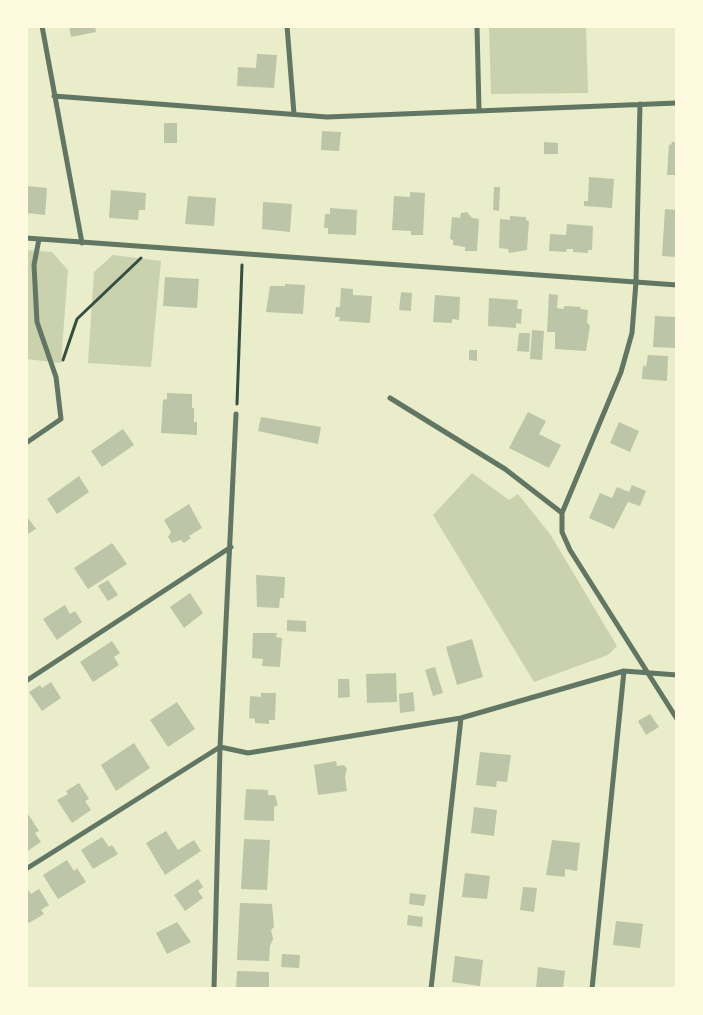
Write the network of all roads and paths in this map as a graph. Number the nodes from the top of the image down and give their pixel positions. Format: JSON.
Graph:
{"nodes":[{"id":1,"x":42,"y":26,"type":"edge"},
{"id":2,"x":287,"y":26,"type":"edge"},
{"id":3,"x":477,"y":26,"type":"edge"},
{"id":4,"x":54,"y":96,"type":"junction"},
{"id":5,"x":677,"y":103,"type":"edge"},
{"id":6,"x":640,"y":104,"type":"junction"},
{"id":7,"x":479,"y":110,"type":"junction"},
{"id":8,"x":294,"y":114,"type":"junction"},
{"id":9,"x":26,"y":238,"type":"edge"},
{"id":10,"x":39,"y":239,"type":"junction"},
{"id":11,"x":82,"y":243,"type":"junction"},
{"id":12,"x":152,"y":248,"type":"junction"},
{"id":13,"x":242,"y":254,"type":"junction"},
{"id":14,"x":636,"y":282,"type":"junction"},
{"id":15,"x":677,"y":285,"type":"edge"},
{"id":16,"x":56,"y":377,"type":"junction"},
{"id":17,"x":390,"y":398,"type":"dead end"},
{"id":18,"x":236,"y":414,"type":"joint"},
{"id":19,"x":26,"y":443,"type":"edge"},
{"id":20,"x":562,"y":514,"type":"junction"},
{"id":21,"x":231,"y":547,"type":"junction"},
{"id":22,"x":624,"y":671,"type":"junction"},
{"id":23,"x":648,"y":673,"type":"junction"},
{"id":24,"x":677,"y":675,"type":"edge"},
{"id":25,"x":26,"y":681,"type":"edge"},
{"id":26,"x":461,"y":718,"type":"junction"},
{"id":27,"x":677,"y":720,"type":"edge"},
{"id":28,"x":220,"y":747,"type":"junction"},
{"id":29,"x":26,"y":869,"type":"edge"},
{"id":30,"x":214,"y":989,"type":"edge"},
{"id":31,"x":431,"y":989,"type":"edge"},
{"id":32,"x":592,"y":989,"type":"edge"}],
"edges":[{"from":1,"to":4,"type":"street"},
{"from":2,"to":8,"type":"street"},
{"from":3,"to":7,"type":"street"},
{"from":4,"to":8,"type":"street"},
{"from":4,"to":11,"type":"street"},
{"from":5,"to":6,"type":"street"},
{"from":6,"to":7,"type":"street"},
{"from":6,"to":14,"type":"street"},
{"from":7,"to":8,"type":"street"},
{"from":9,"to":10,"type":"street"},
{"from":10,"to":11,"type":"street"},
{"from":10,"to":16,"type":"street"},
{"from":11,"to":12,"type":"street"},
{"from":12,"to":13,"type":"street"},
{"from":12,"to":16,"type":"path"},
{"from":13,"to":14,"type":"street"},
{"from":13,"to":18,"type":"path"},
{"from":14,"to":15,"type":"street"},
{"from":14,"to":20,"type":"street"},
{"from":16,"to":19,"type":"street"},
{"from":17,"to":20,"type":"street"},
{"from":18,"to":21,"type":"street"},
{"from":20,"to":23,"type":"street"},
{"from":21,"to":25,"type":"street"},
{"from":21,"to":28,"type":"street"},
{"from":22,"to":23,"type":"street"},
{"from":22,"to":26,"type":"street"},
{"from":22,"to":32,"type":"street"},
{"from":23,"to":24,"type":"street"},
{"from":23,"to":27,"type":"street"},
{"from":26,"to":28,"type":"street"},
{"from":26,"to":31,"type":"street"},
{"from":28,"to":29,"type":"street"},
{"from":28,"to":30,"type":"street"}]}
